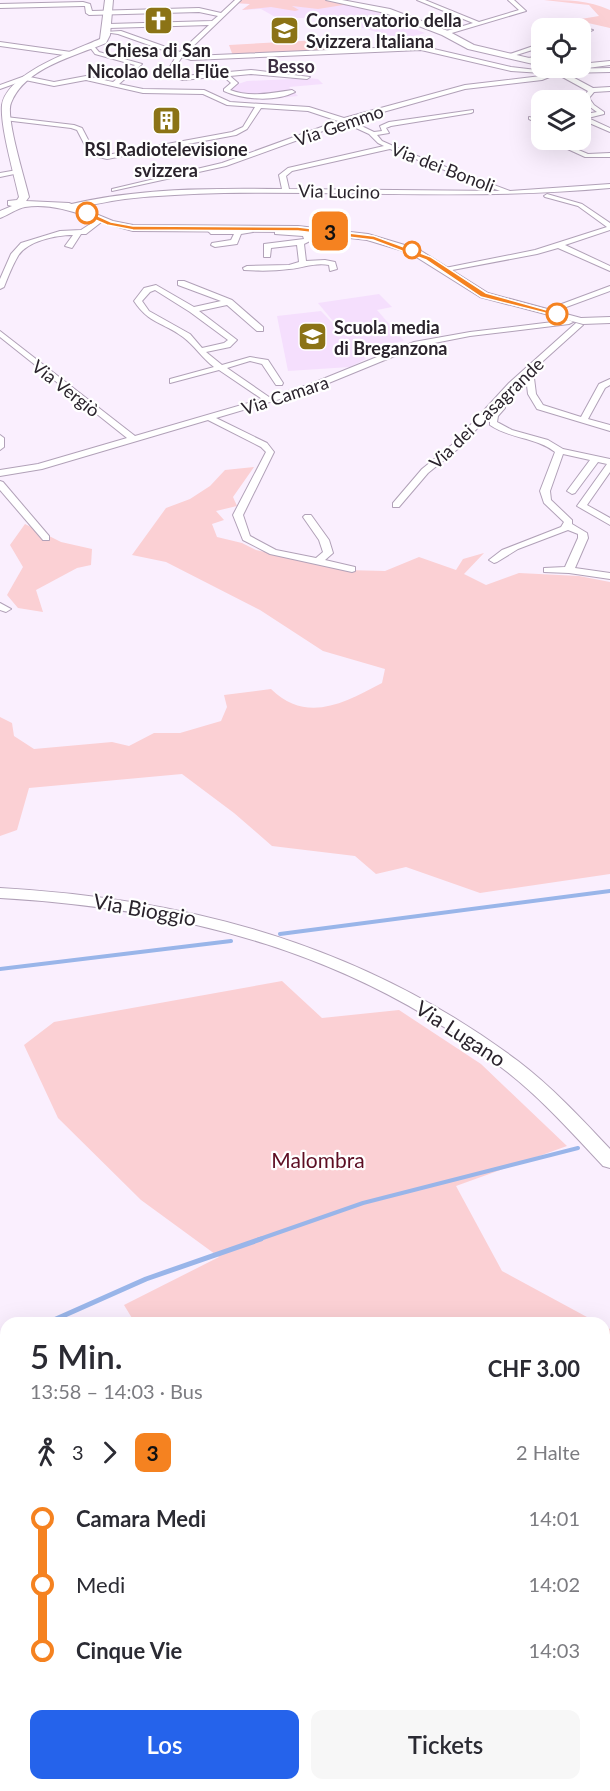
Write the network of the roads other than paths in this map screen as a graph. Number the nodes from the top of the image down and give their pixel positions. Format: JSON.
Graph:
{"nodes":[{"id":1,"x":109,"y":0,"type":"edge"},
{"id":2,"x":238,"y":0,"type":"edge"},
{"id":3,"x":330,"y":0,"type":"edge"},
{"id":4,"x":420,"y":0,"type":"edge"},
{"id":5,"x":511,"y":0,"type":"edge"},
{"id":6,"x":359,"y":3,"type":"edge"},
{"id":7,"x":0,"y":6,"type":"edge"},
{"id":8,"x":109,"y":12,"type":"junction"},
{"id":9,"x":223,"y":15,"type":"junction"},
{"id":10,"x":212,"y":23,"type":"junction"},
{"id":11,"x":480,"y":24,"type":"junction"},
{"id":12,"x":107,"y":29,"type":"junction"},
{"id":13,"x":446,"y":33,"type":"junction"},
{"id":14,"x":0,"y":44,"type":"edge"},
{"id":15,"x":92,"y":46,"type":"junction"},
{"id":16,"x":531,"y":48,"type":"edge"},
{"id":17,"x":71,"y":54,"type":"junction"},
{"id":18,"x":180,"y":55,"type":"junction"},
{"id":19,"x":510,"y":55,"type":"junction"},
{"id":20,"x":524,"y":59,"type":"junction"},
{"id":21,"x":531,"y":59,"type":"edge"},
{"id":22,"x":531,"y":61,"type":"edge"},
{"id":23,"x":610,"y":63,"type":"edge"},
{"id":24,"x":591,"y":66,"type":"edge"},
{"id":25,"x":531,"y":69,"type":"edge"},
{"id":26,"x":591,"y":70,"type":"edge"},
{"id":27,"x":610,"y":70,"type":"edge"},
{"id":28,"x":224,"y":74,"type":"junction"},
{"id":29,"x":307,"y":77,"type":"dead end"},
{"id":30,"x":25,"y":78,"type":"junction"},
{"id":31,"x":542,"y":78,"type":"edge"},
{"id":32,"x":571,"y":78,"type":"edge"},
{"id":33,"x":115,"y":84,"type":"junction"},
{"id":34,"x":0,"y":87,"type":"edge"},
{"id":35,"x":610,"y":89,"type":"edge"},
{"id":36,"x":592,"y":90,"type":"junction"},
{"id":37,"x":292,"y":92,"type":"dead end"},
{"id":38,"x":258,"y":107,"type":"junction"},
{"id":39,"x":471,"y":111,"type":"dead end"},
{"id":40,"x":603,"y":113,"type":"junction"},
{"id":41,"x":610,"y":117,"type":"edge"},
{"id":42,"x":6,"y":119,"type":"junction"},
{"id":43,"x":346,"y":120,"type":"junction"},
{"id":44,"x":610,"y":130,"type":"edge"},
{"id":45,"x":372,"y":134,"type":"junction"},
{"id":46,"x":5,"y":135,"type":"edge"},
{"id":47,"x":389,"y":147,"type":"junction"},
{"id":48,"x":574,"y":150,"type":"edge"},
{"id":49,"x":610,"y":155,"type":"edge"},
{"id":50,"x":17,"y":172,"type":"junction"},
{"id":51,"x":0,"y":175,"type":"edge"},
{"id":52,"x":610,"y":186,"type":"edge"},
{"id":53,"x":286,"y":190,"type":"junction"},
{"id":54,"x":123,"y":192,"type":"junction"},
{"id":55,"x":529,"y":193,"type":"junction"},
{"id":56,"x":512,"y":194,"type":"junction"},
{"id":57,"x":83,"y":195,"type":"dead end"},
{"id":58,"x":16,"y":203,"type":"junction"},
{"id":59,"x":69,"y":206,"type":"junction"},
{"id":60,"x":0,"y":210,"type":"edge"},
{"id":61,"x":0,"y":215,"type":"edge"},
{"id":62,"x":100,"y":220,"type":"junction"},
{"id":63,"x":610,"y":227,"type":"edge"},
{"id":64,"x":210,"y":229,"type":"junction"},
{"id":65,"x":238,"y":232,"type":"junction"},
{"id":66,"x":78,"y":233,"type":"junction"},
{"id":67,"x":300,"y":243,"type":"junction"},
{"id":68,"x":215,"y":245,"type":"dead end"},
{"id":69,"x":558,"y":245,"type":"junction"},
{"id":70,"x":69,"y":246,"type":"dead end"},
{"id":71,"x":267,"y":255,"type":"dead end"},
{"id":72,"x":303,"y":263,"type":"junction"},
{"id":73,"x":247,"y":268,"type":"dead end"},
{"id":74,"x":333,"y":269,"type":"dead end"},
{"id":75,"x":445,"y":270,"type":"junction"},
{"id":76,"x":610,"y":270,"type":"edge"},
{"id":77,"x":181,"y":283,"type":"dead end"},
{"id":78,"x":0,"y":287,"type":"edge"},
{"id":79,"x":610,"y":288,"type":"edge"},
{"id":80,"x":229,"y":302,"type":"junction"},
{"id":81,"x":193,"y":310,"type":"junction"},
{"id":82,"x":547,"y":311,"type":"junction"},
{"id":83,"x":610,"y":320,"type":"edge"},
{"id":84,"x":577,"y":322,"type":"junction"},
{"id":85,"x":260,"y":329,"type":"dead end"},
{"id":86,"x":0,"y":333,"type":"edge"},
{"id":87,"x":200,"y":351,"type":"junction"},
{"id":88,"x":221,"y":367,"type":"junction"},
{"id":89,"x":527,"y":371,"type":"junction"},
{"id":90,"x":173,"y":381,"type":"dead end"},
{"id":91,"x":610,"y":381,"type":"edge"},
{"id":92,"x":279,"y":383,"type":"dead end"},
{"id":93,"x":499,"y":398,"type":"junction"},
{"id":94,"x":269,"y":400,"type":"junction"},
{"id":95,"x":210,"y":418,"type":"junction"},
{"id":96,"x":583,"y":420,"type":"junction"},
{"id":97,"x":610,"y":428,"type":"edge"},
{"id":98,"x":0,"y":438,"type":"edge"},
{"id":99,"x":134,"y":440,"type":"junction"},
{"id":100,"x":0,"y":447,"type":"edge"},
{"id":101,"x":560,"y":451,"type":"junction"},
{"id":102,"x":596,"y":458,"type":"junction"},
{"id":103,"x":610,"y":462,"type":"edge"},
{"id":104,"x":610,"y":466,"type":"edge"},
{"id":105,"x":0,"y":473,"type":"edge"},
{"id":106,"x":0,"y":484,"type":"edge"},
{"id":107,"x":572,"y":491,"type":"dead end"},
{"id":108,"x":396,"y":505,"type":"dead end"},
{"id":109,"x":308,"y":517,"type":"dead end"},
{"id":110,"x":610,"y":522,"type":"edge"},
{"id":111,"x":568,"y":526,"type":"junction"},
{"id":112,"x":46,"y":538,"type":"dead end"},
{"id":113,"x":494,"y":560,"type":"dead end"},
{"id":114,"x":317,"y":562,"type":"junction"},
{"id":115,"x":352,"y":569,"type":"dead end"},
{"id":116,"x":547,"y":570,"type":"dead end"},
{"id":117,"x":569,"y":570,"type":"junction"},
{"id":118,"x":610,"y":576,"type":"edge"},
{"id":119,"x":0,"y":893,"type":"edge"},
{"id":120,"x":286,"y":945,"type":"joint"},
{"id":121,"x":610,"y":1161,"type":"edge"}],
"edges":[{"from":1,"to":8,"type":"main road"},
{"from":2,"to":9,"type":"street"},
{"from":3,"to":6,"type":"main road"},
{"from":4,"to":11,"type":"street"},
{"from":5,"to":11,"type":"street"},
{"from":6,"to":13,"type":"main road"},
{"from":7,"to":8,"type":"street"},
{"from":8,"to":9,"type":"street"},
{"from":8,"to":12,"type":"main road"},
{"from":9,"to":10,"type":"street"},
{"from":10,"to":12,"type":"street"},
{"from":10,"to":18,"type":"street"},
{"from":11,"to":13,"type":"street"},
{"from":12,"to":15,"type":"main road"},
{"from":12,"to":18,"type":"street"},
{"from":13,"to":19,"type":"main road"},
{"from":14,"to":17,"type":"street"},
{"from":15,"to":17,"type":"main road"},
{"from":15,"to":33,"type":"street"},
{"from":16,"to":19,"type":"street"},
{"from":17,"to":30,"type":"main road"},
{"from":18,"to":25,"type":"street"},
{"from":18,"to":28,"type":"street"},
{"from":19,"to":20,"type":"main road"},
{"from":20,"to":21,"type":"street"},
{"from":20,"to":22,"type":"main road"},
{"from":23,"to":24,"type":"main road"},
{"from":26,"to":27,"type":"street"},
{"from":28,"to":29,"type":"street"},
{"from":28,"to":37,"type":"street"},
{"from":30,"to":33,"type":"street","name":"Via dei Bonoli"},
{"from":30,"to":34,"type":"street"},
{"from":30,"to":42,"type":"main road"},
{"from":31,"to":43,"type":"street","name":"Via Gemmo"},
{"from":32,"to":36,"type":"street"},
{"from":33,"to":38,"type":"street","name":"Via dei Bonoli"},
{"from":35,"to":36,"type":"street"},
{"from":36,"to":40,"type":"street"},
{"from":38,"to":42,"type":"street"},
{"from":38,"to":43,"type":"street","name":"Via dei Bonoli"},
{"from":39,"to":45,"type":"street"},
{"from":40,"to":41,"type":"street"},
{"from":40,"to":44,"type":"street"},
{"from":42,"to":46,"type":"main road"},
{"from":43,"to":45,"type":"street","name":"Via dei Bonoli"},
{"from":43,"to":54,"type":"street","name":"Via Gemmo"},
{"from":45,"to":47,"type":"street","name":"Via dei Bonoli"},
{"from":46,"to":50,"type":"main road"},
{"from":47,"to":53,"type":"street"},
{"from":47,"to":56,"type":"street","name":"Via dei Bonoli"},
{"from":48,"to":49,"type":"street"},
{"from":50,"to":51,"type":"street"},
{"from":50,"to":58,"type":"main road"},
{"from":52,"to":55,"type":"street","name":"Via Lucino"},
{"from":53,"to":54,"type":"street","name":"Via Lucino"},
{"from":53,"to":56,"type":"street","name":"Via Lucino"},
{"from":54,"to":57,"type":"street","name":"Via Gemmo"},
{"from":54,"to":59,"type":"street","name":"Via Lucino"},
{"from":55,"to":56,"type":"street","name":"Via Lucino"},
{"from":55,"to":63,"type":"street"},
{"from":58,"to":59,"type":"main road"},
{"from":58,"to":60,"type":"main road"},
{"from":58,"to":61,"type":"main road"},
{"from":59,"to":62,"type":"main road"},
{"from":62,"to":64,"type":"main road"},
{"from":62,"to":66,"type":"street"},
{"from":63,"to":69,"type":"street"},
{"from":64,"to":65,"type":"street"},
{"from":64,"to":75,"type":"main road"},
{"from":65,"to":67,"type":"street"},
{"from":65,"to":68,"type":"street"},
{"from":66,"to":70,"type":"street"},
{"from":66,"to":78,"type":"street"},
{"from":67,"to":71,"type":"street"},
{"from":67,"to":72,"type":"street"},
{"from":69,"to":75,"type":"street"},
{"from":69,"to":76,"type":"street"},
{"from":72,"to":73,"type":"street"},
{"from":72,"to":74,"type":"street"},
{"from":75,"to":82,"type":"main road"},
{"from":77,"to":80,"type":"street"},
{"from":79,"to":82,"type":"street"},
{"from":80,"to":81,"type":"street"},
{"from":80,"to":85,"type":"street"},
{"from":81,"to":87,"type":"street"},
{"from":81,"to":87,"type":"street"},
{"from":82,"to":84,"type":"main road"},
{"from":83,"to":84,"type":"main road"},
{"from":84,"to":89,"type":"street","name":"Via dei Casagrande"},
{"from":84,"to":94,"type":"street","name":"Via Camara"},
{"from":86,"to":99,"type":"street","name":"Via Vergiò"},
{"from":87,"to":88,"type":"street"},
{"from":88,"to":90,"type":"street"},
{"from":88,"to":92,"type":"street"},
{"from":88,"to":94,"type":"street"},
{"from":89,"to":93,"type":"street","name":"Via dei Casagrande"},
{"from":89,"to":96,"type":"street"},
{"from":91,"to":96,"type":"street"},
{"from":93,"to":101,"type":"street"},
{"from":93,"to":108,"type":"street","name":"Via dei Casagrande"},
{"from":94,"to":95,"type":"street","name":"Via Camara"},
{"from":95,"to":99,"type":"street","name":"Via Camara"},
{"from":95,"to":114,"type":"street"},
{"from":96,"to":97,"type":"street"},
{"from":98,"to":100,"type":"street"},
{"from":99,"to":105,"type":"street","name":"Via Camara"},
{"from":101,"to":102,"type":"street"},
{"from":101,"to":111,"type":"street"},
{"from":102,"to":103,"type":"street"},
{"from":102,"to":107,"type":"street"},
{"from":104,"to":110,"type":"street"},
{"from":106,"to":112,"type":"street"},
{"from":109,"to":114,"type":"street"},
{"from":111,"to":113,"type":"street"},
{"from":111,"to":117,"type":"street"},
{"from":114,"to":115,"type":"street"},
{"from":116,"to":117,"type":"street"},
{"from":117,"to":118,"type":"street"},
{"from":119,"to":120,"type":"main road","name":"Via Bioggio"},
{"from":120,"to":121,"type":"main road","name":"Via Lugano"}]}
